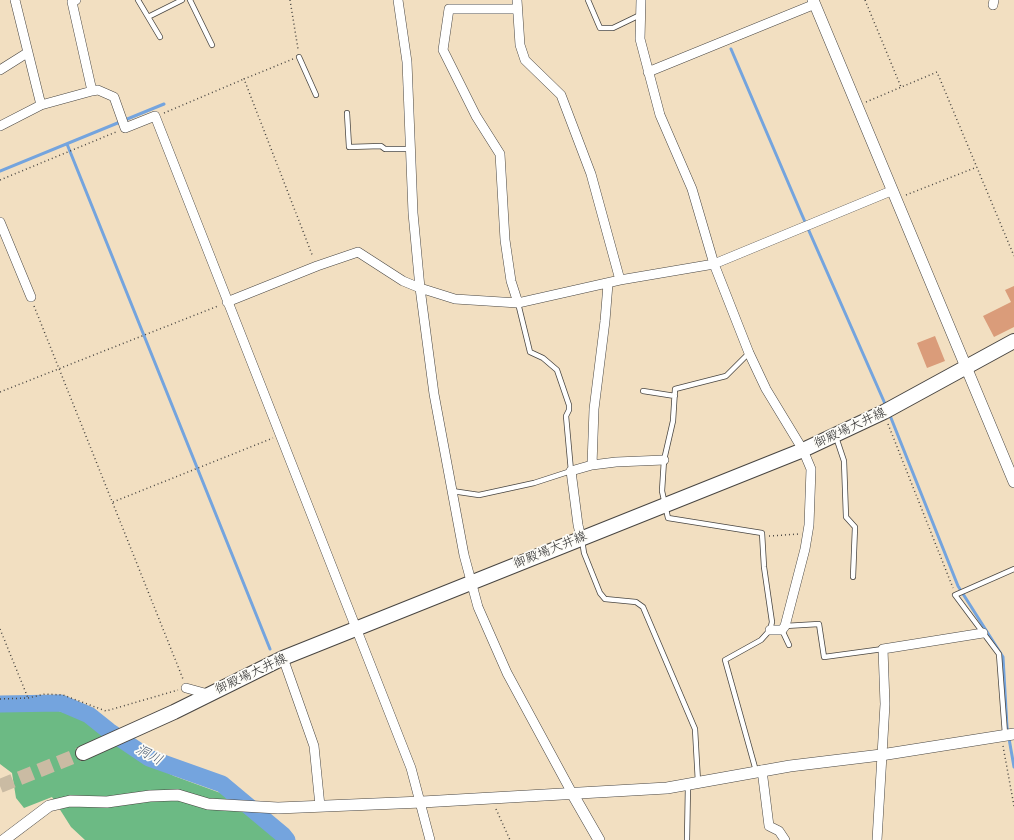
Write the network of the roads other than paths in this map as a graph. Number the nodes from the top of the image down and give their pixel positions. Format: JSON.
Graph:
{"nodes":[{"id":1,"x":15,"y":0,"type":"edge"},
{"id":2,"x":76,"y":0,"type":"edge"},
{"id":3,"x":138,"y":0,"type":"edge"},
{"id":4,"x":182,"y":0,"type":"edge"},
{"id":5,"x":190,"y":0,"type":"edge"},
{"id":6,"x":398,"y":0,"type":"edge"},
{"id":7,"x":588,"y":0,"type":"edge"},
{"id":8,"x":641,"y":0,"type":"edge"},
{"id":9,"x":814,"y":2,"type":"edge"},
{"id":10,"x":517,"y":4,"type":"edge"},
{"id":11,"x":640,"y":15,"type":"junction"},
{"id":12,"x":148,"y":17,"type":"junction"},
{"id":13,"x":160,"y":37,"type":"dead end"},
{"id":14,"x":212,"y":45,"type":"dead end"},
{"id":15,"x":27,"y":53,"type":"junction"},
{"id":16,"x":299,"y":57,"type":"road end"},
{"id":17,"x":0,"y":70,"type":"edge"},
{"id":18,"x":648,"y":72,"type":"junction"},
{"id":19,"x":92,"y":91,"type":"junction"},
{"id":20,"x":316,"y":95,"type":"dead end"},
{"id":21,"x":41,"y":105,"type":"junction"},
{"id":22,"x":347,"y":113,"type":"dead end"},
{"id":23,"x":0,"y":126,"type":"edge"},
{"id":24,"x":412,"y":149,"type":"junction"},
{"id":25,"x":893,"y":196,"type":"junction"},
{"id":26,"x":0,"y":222,"type":"edge"},
{"id":27,"x":714,"y":264,"type":"junction"},
{"id":28,"x":620,"y":280,"type":"junction"},
{"id":29,"x":608,"y":284,"type":"junction"},
{"id":30,"x":420,"y":288,"type":"junction"},
{"id":31,"x":31,"y":297,"type":"road end"},
{"id":32,"x":227,"y":302,"type":"junction"},
{"id":33,"x":518,"y":303,"type":"junction"},
{"id":34,"x":1014,"y":341,"type":"edge"},
{"id":35,"x":749,"y":353,"type":"junction"},
{"id":36,"x":966,"y":368,"type":"junction"},
{"id":37,"x":643,"y":390,"type":"dead end"},
{"id":38,"x":675,"y":396,"type":"junction"},
{"id":39,"x":835,"y":435,"type":"junction"},
{"id":40,"x":803,"y":450,"type":"junction"},
{"id":41,"x":664,"y":460,"type":"junction"},
{"id":42,"x":592,"y":465,"type":"junction"},
{"id":43,"x":570,"y":471,"type":"junction"},
{"id":44,"x":1014,"y":482,"type":"edge"},
{"id":45,"x":452,"y":491,"type":"junction"},
{"id":46,"x":664,"y":505,"type":"junction"},
{"id":47,"x":582,"y":538,"type":"junction"},
{"id":48,"x":1014,"y":569,"type":"edge"},
{"id":49,"x":853,"y":577,"type":"dead end"},
{"id":50,"x":470,"y":582,"type":"junction"},
{"id":51,"x":357,"y":628,"type":"junction"},
{"id":52,"x":784,"y":628,"type":"junction"},
{"id":53,"x":770,"y":630,"type":"junction"},
{"id":54,"x":983,"y":633,"type":"junction"},
{"id":55,"x":789,"y":645,"type":"dead end"},
{"id":56,"x":883,"y":649,"type":"junction"},
{"id":57,"x":283,"y":658,"type":"junction"},
{"id":58,"x":186,"y":688,"type":"road end"},
{"id":59,"x":208,"y":694,"type":"junction"},
{"id":60,"x":1007,"y":735,"type":"edge"},
{"id":61,"x":83,"y":753,"type":"tunnel mouth"},
{"id":62,"x":881,"y":755,"type":"junction"},
{"id":63,"x":759,"y":771,"type":"junction"},
{"id":64,"x":693,"y":782,"type":"junction"},
{"id":65,"x":572,"y":792,"type":"junction"},
{"id":66,"x":422,"y":802,"type":"junction"},
{"id":67,"x":320,"y":806,"type":"junction"},
{"id":68,"x":4,"y":840,"type":"edge"},
{"id":69,"x":430,"y":840,"type":"edge"},
{"id":70,"x":599,"y":840,"type":"edge"},
{"id":71,"x":687,"y":840,"type":"edge"},
{"id":72,"x":785,"y":840,"type":"edge"},
{"id":73,"x":877,"y":840,"type":"edge"}],
"edges":[{"from":1,"to":15,"type":"street"},
{"from":2,"to":19,"type":"street"},
{"from":3,"to":12,"type":"lane"},
{"from":4,"to":12,"type":"lane"},
{"from":5,"to":14,"type":"lane"},
{"from":6,"to":24,"type":"street"},
{"from":7,"to":11,"type":"lane"},
{"from":8,"to":11,"type":"street"},
{"from":9,"to":18,"type":"street"},
{"from":9,"to":25,"type":"street"},
{"from":10,"to":28,"type":"street"},
{"from":10,"to":33,"type":"street"},
{"from":11,"to":18,"type":"street"},
{"from":12,"to":13,"type":"lane"},
{"from":15,"to":17,"type":"street"},
{"from":15,"to":21,"type":"street"},
{"from":16,"to":20,"type":"lane"},
{"from":18,"to":27,"type":"street"},
{"from":19,"to":21,"type":"street"},
{"from":19,"to":32,"type":"street"},
{"from":21,"to":23,"type":"street"},
{"from":22,"to":24,"type":"lane"},
{"from":24,"to":30,"type":"street"},
{"from":25,"to":27,"type":"street"},
{"from":25,"to":36,"type":"street"},
{"from":26,"to":31,"type":"street"},
{"from":27,"to":28,"type":"street"},
{"from":27,"to":35,"type":"street"},
{"from":28,"to":29,"type":"street"},
{"from":29,"to":33,"type":"street"},
{"from":29,"to":42,"type":"street"},
{"from":30,"to":32,"type":"street"},
{"from":30,"to":33,"type":"street"},
{"from":30,"to":45,"type":"street"},
{"from":32,"to":51,"type":"street"},
{"from":33,"to":43,"type":"lane"},
{"from":34,"to":36,"type":"main road","name":"御殿場大井線"},
{"from":35,"to":38,"type":"lane"},
{"from":35,"to":40,"type":"street"},
{"from":36,"to":39,"type":"main road","name":"御殿場大井線"},
{"from":36,"to":44,"type":"street"},
{"from":37,"to":38,"type":"lane"},
{"from":38,"to":41,"type":"lane"},
{"from":39,"to":40,"type":"main road","name":"御殿場大井線"},
{"from":39,"to":49,"type":"lane"},
{"from":40,"to":46,"type":"main road","name":"御殿場大井線"},
{"from":40,"to":52,"type":"street"},
{"from":41,"to":42,"type":"street"},
{"from":41,"to":46,"type":"lane"},
{"from":42,"to":43,"type":"street"},
{"from":43,"to":45,"type":"lane"},
{"from":43,"to":47,"type":"street"},
{"from":45,"to":50,"type":"street"},
{"from":46,"to":47,"type":"main road","name":"御殿場大井線"},
{"from":46,"to":53,"type":"lane"},
{"from":47,"to":50,"type":"main road","name":"御殿場大井線"},
{"from":47,"to":64,"type":"lane"},
{"from":48,"to":54,"type":"lane"},
{"from":50,"to":51,"type":"main road","name":"御殿場大井線"},
{"from":50,"to":65,"type":"street"},
{"from":51,"to":57,"type":"main road","name":"御殿場大井線"},
{"from":51,"to":66,"type":"street"},
{"from":52,"to":53,"type":"street"},
{"from":52,"to":55,"type":"lane"},
{"from":52,"to":56,"type":"lane"},
{"from":53,"to":63,"type":"lane"},
{"from":54,"to":56,"type":"street"},
{"from":54,"to":60,"type":"lane"},
{"from":56,"to":62,"type":"street"},
{"from":57,"to":59,"type":"main road","name":"御殿場大井線"},
{"from":57,"to":67,"type":"street"},
{"from":58,"to":59,"type":"street"},
{"from":59,"to":61,"type":"main road","name":"御殿場大井線"},
{"from":60,"to":62,"type":"street"},
{"from":62,"to":63,"type":"street"},
{"from":62,"to":73,"type":"street"},
{"from":63,"to":64,"type":"street"},
{"from":63,"to":72,"type":"street"},
{"from":64,"to":65,"type":"street"},
{"from":64,"to":71,"type":"lane"},
{"from":65,"to":66,"type":"street"},
{"from":65,"to":70,"type":"street"},
{"from":66,"to":67,"type":"street"},
{"from":66,"to":69,"type":"street"},
{"from":67,"to":68,"type":"street"}]}
